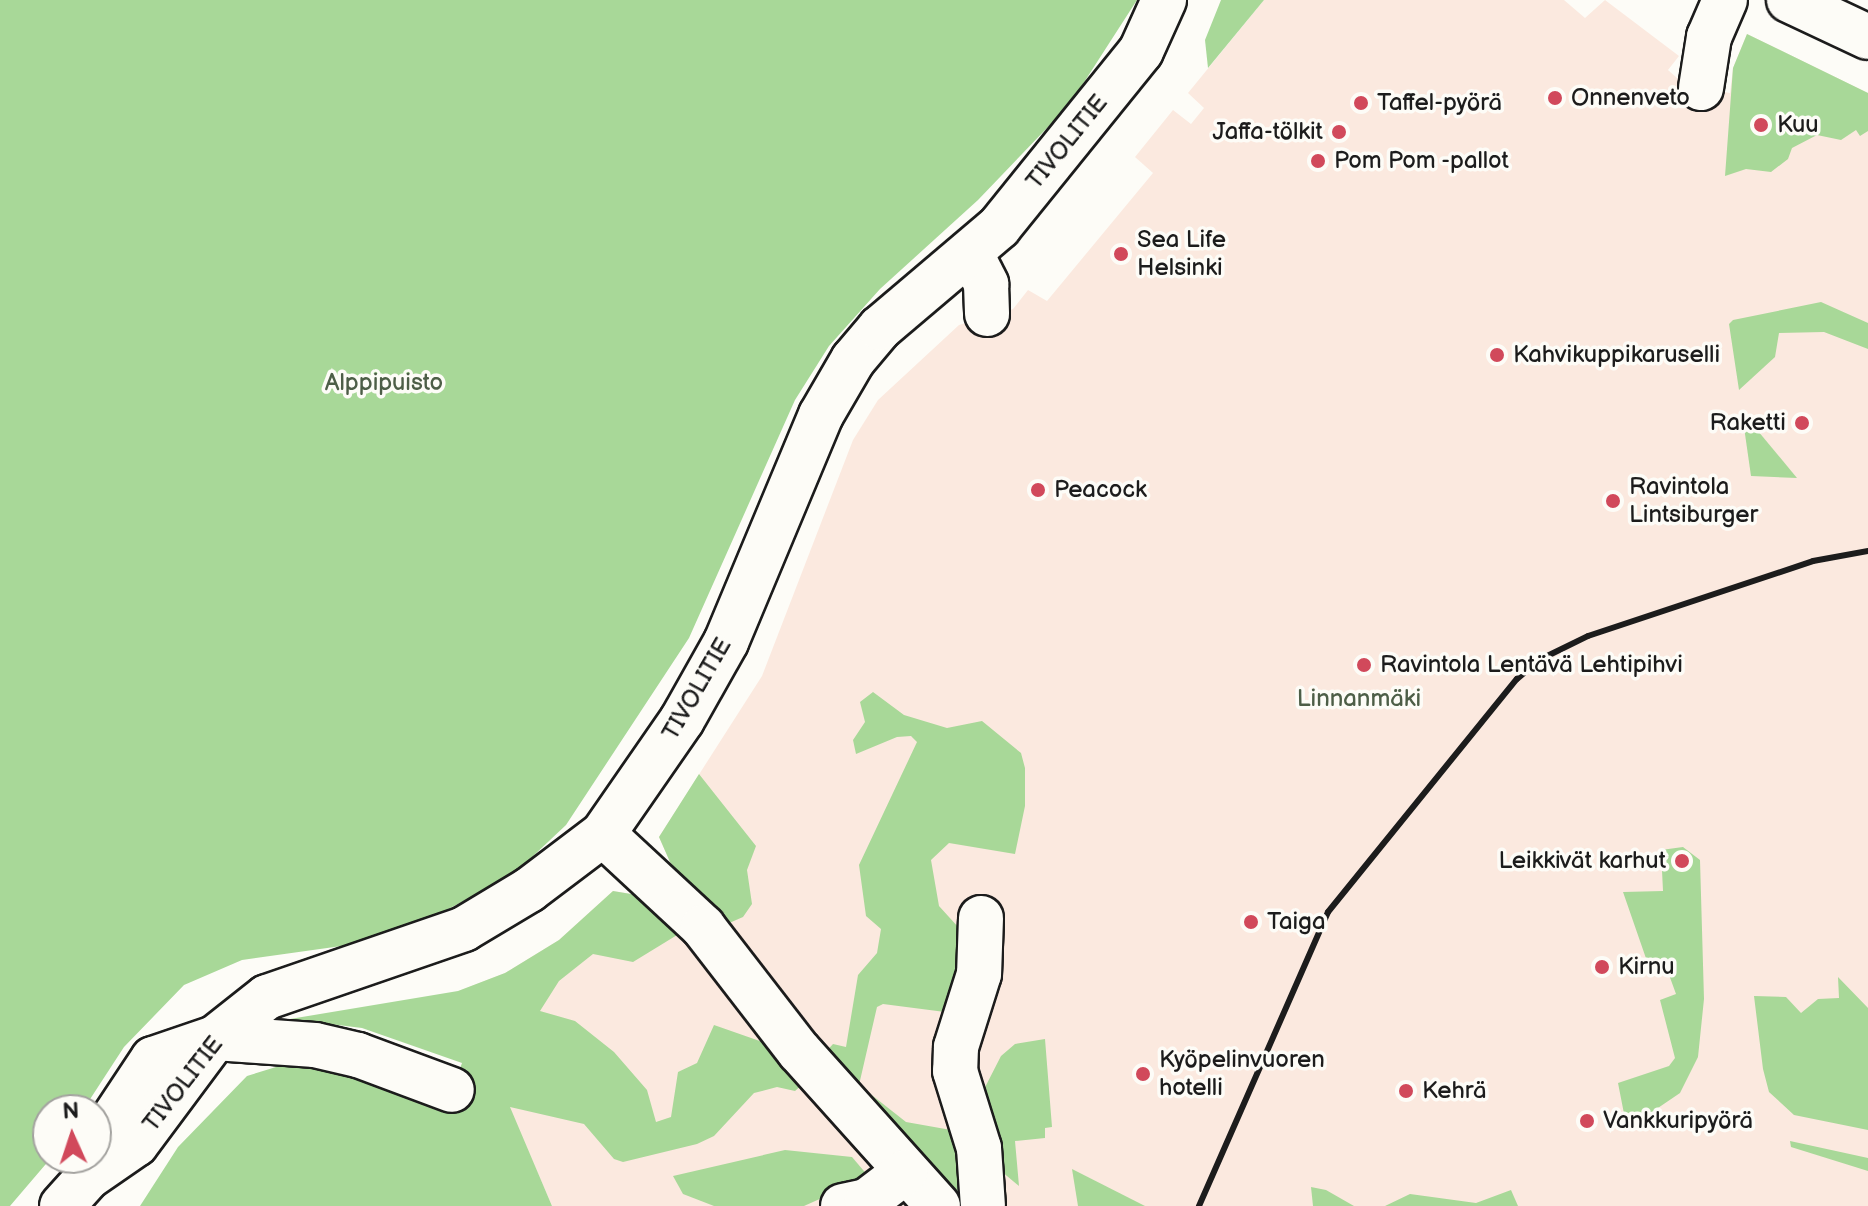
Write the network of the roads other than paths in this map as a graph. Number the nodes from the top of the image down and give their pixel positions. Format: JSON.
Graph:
{"nodes":[{"id":1,"x":1164,"y":0,"type":"edge"},
{"id":2,"x":1725,"y":0,"type":"edge"},
{"id":3,"x":1789,"y":0,"type":"edge"},
{"id":4,"x":1868,"y":37,"type":"edge"},
{"id":5,"x":1701,"y":88,"type":"dead end"},
{"id":6,"x":971,"y":254,"type":"junction"},
{"id":7,"x":987,"y":314,"type":"dead end"},
{"id":8,"x":603,"y":834,"type":"junction"},
{"id":9,"x":981,"y":918,"type":"dead end"},
{"id":10,"x":215,"y":1038,"type":"junction"},
{"id":11,"x":452,"y":1090,"type":"dead end"},
{"id":12,"x":112,"y":1157,"type":"edge"},
{"id":13,"x":905,"y":1172,"type":"junction"},
{"id":14,"x":843,"y":1206,"type":"edge"},
{"id":15,"x":938,"y":1206,"type":"edge"},
{"id":16,"x":983,"y":1206,"type":"edge"}],
"edges":[{"from":1,"to":6,"type":"street","name":"TIVOLITIE"},
{"from":2,"to":5,"type":"street"},
{"from":3,"to":4,"type":"street"},
{"from":6,"to":7,"type":"street"},
{"from":6,"to":8,"type":"street","name":"TIVOLITIE"},
{"from":8,"to":10,"type":"street","name":"TIVOLITIE"},
{"from":8,"to":13,"type":"street"},
{"from":9,"to":16,"type":"street"},
{"from":10,"to":11,"type":"street"},
{"from":10,"to":12,"type":"street","name":"TIVOLITIE"},
{"from":13,"to":14,"type":"street"},
{"from":13,"to":15,"type":"street"}]}
